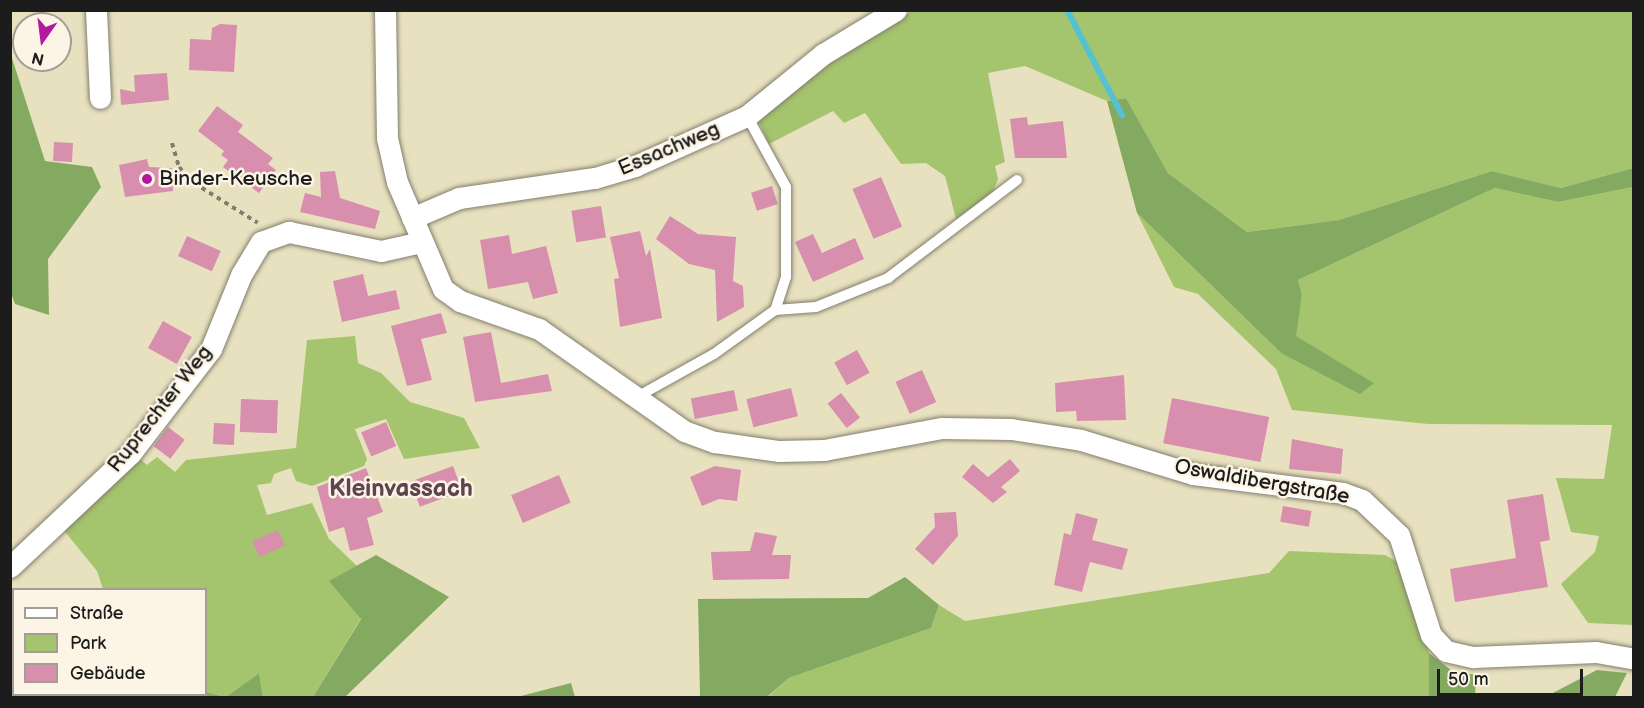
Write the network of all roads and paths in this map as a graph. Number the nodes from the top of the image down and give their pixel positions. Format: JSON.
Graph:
{"nodes":[{"id":1,"x":96,"y":10,"type":"edge"},
{"id":2,"x":385,"y":10,"type":"edge"},
{"id":3,"x":896,"y":10,"type":"edge"},
{"id":4,"x":100,"y":98,"type":"dead end"},
{"id":5,"x":747,"y":116,"type":"junction"},
{"id":6,"x":172,"y":143,"type":"dead end"},
{"id":7,"x":1017,"y":180,"type":"dead end"},
{"id":8,"x":412,"y":218,"type":"junction"},
{"id":9,"x":274,"y":233,"type":"junction"},
{"id":10,"x":421,"y":242,"type":"junction"},
{"id":11,"x":775,"y":310,"type":"junction"},
{"id":12,"x":635,"y":398,"type":"junction"},
{"id":13,"x":10,"y":567,"type":"edge"},
{"id":14,"x":1634,"y":659,"type":"edge"}],
"edges":[{"from":1,"to":4,"type":"street"},
{"from":2,"to":8,"type":"street","name":"Oswaldibergstraße"},
{"from":3,"to":5,"type":"street","name":"Essachweg"},
{"from":5,"to":8,"type":"street","name":"Essachweg"},
{"from":5,"to":11,"type":"lane"},
{"from":6,"to":9,"type":"path"},
{"from":7,"to":11,"type":"lane"},
{"from":8,"to":10,"type":"street","name":"Oswaldibergstraße"},
{"from":9,"to":10,"type":"street"},
{"from":9,"to":13,"type":"street","name":"Ruprechter Weg"},
{"from":10,"to":12,"type":"street","name":"Oswaldibergstraße"},
{"from":11,"to":12,"type":"lane"},
{"from":12,"to":14,"type":"street","name":"Oswaldibergstraße"}]}
